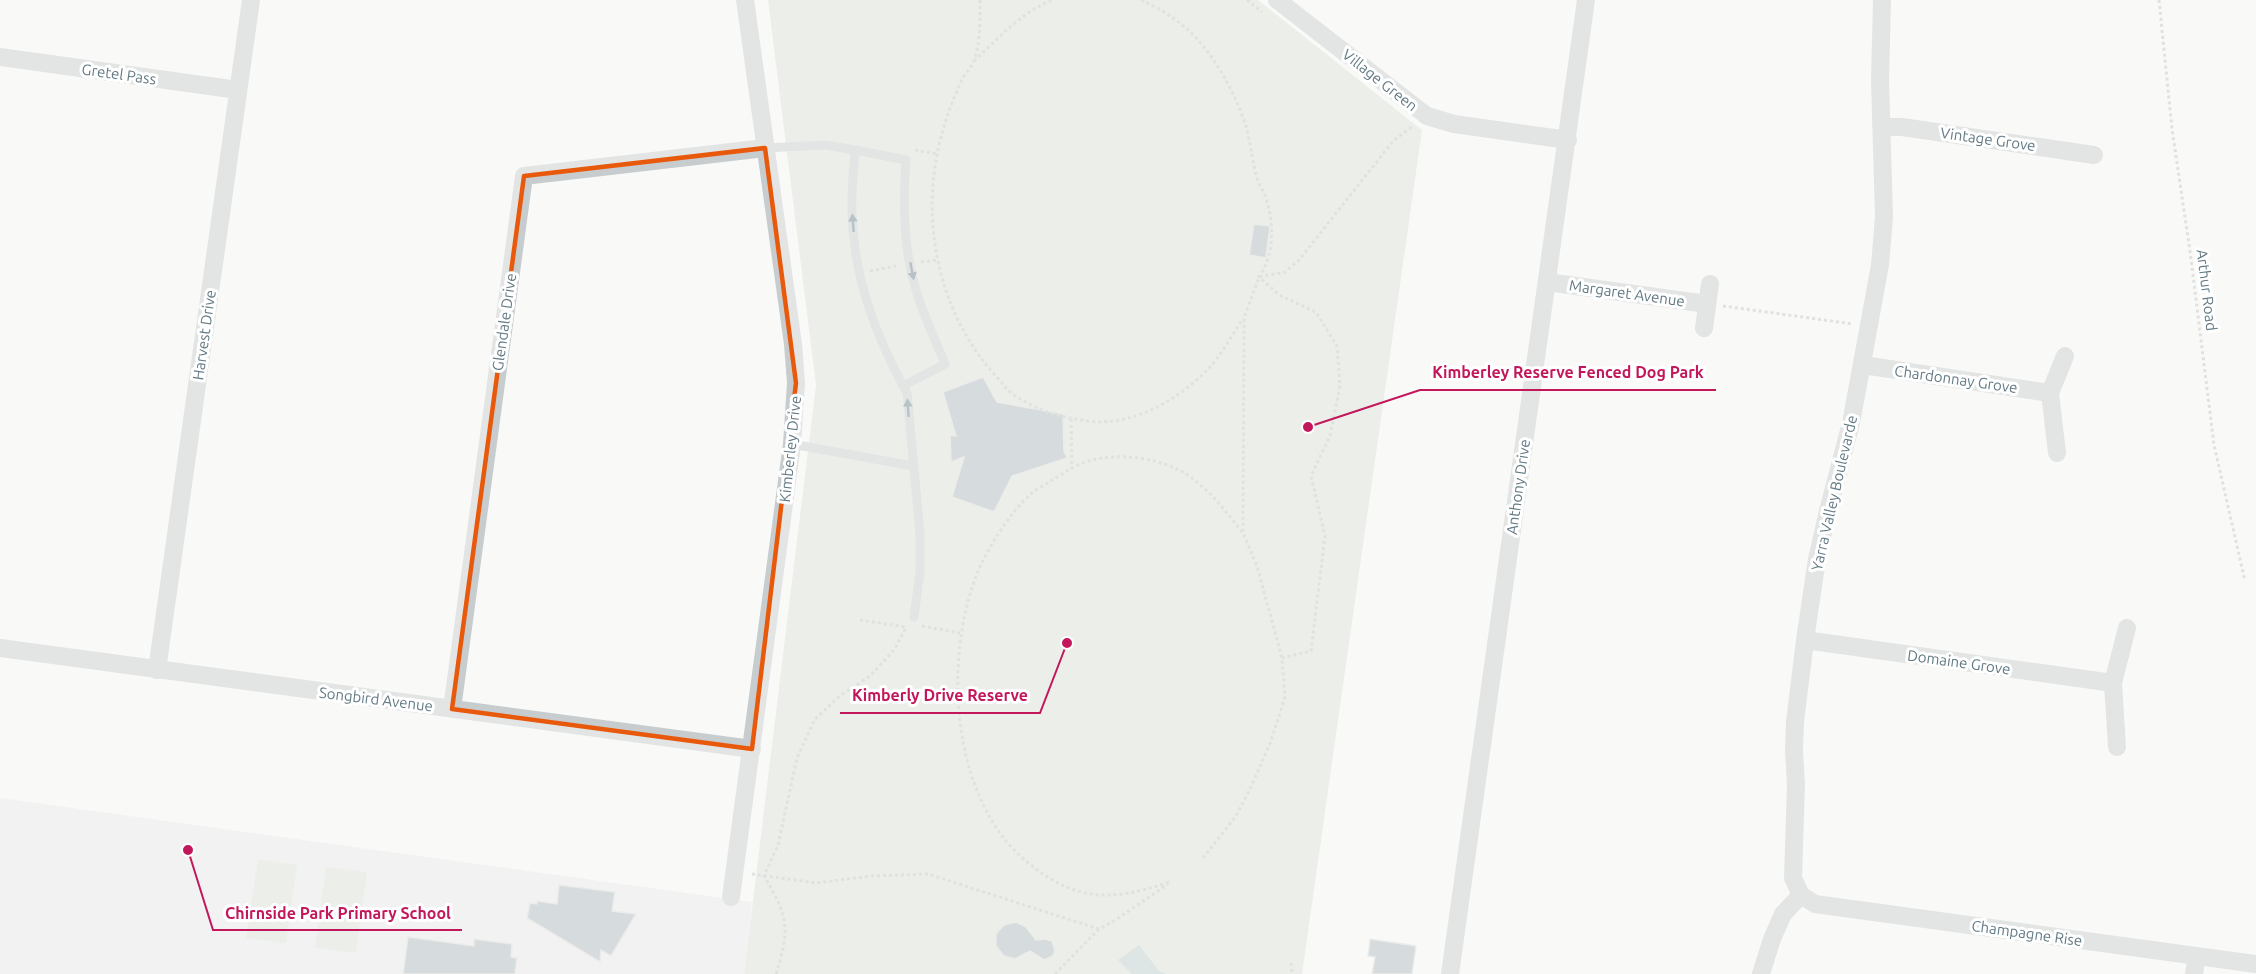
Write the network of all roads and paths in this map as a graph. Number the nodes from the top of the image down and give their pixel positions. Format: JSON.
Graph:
{"nodes":[{"id":1,"x":251,"y":0,"type":"edge"},
{"id":2,"x":745,"y":0,"type":"edge"},
{"id":3,"x":980,"y":0,"type":"edge"},
{"id":4,"x":1052,"y":0,"type":"edge"},
{"id":5,"x":1141,"y":0,"type":"edge"},
{"id":6,"x":1277,"y":0,"type":"edge"},
{"id":7,"x":1586,"y":0,"type":"edge"},
{"id":8,"x":1882,"y":0,"type":"edge"},
{"id":9,"x":2159,"y":0,"type":"edge"},
{"id":10,"x":0,"y":57,"type":"edge"},
{"id":11,"x":973,"y":63,"type":"junction"},
{"id":12,"x":238,"y":90,"type":"junction"},
{"id":13,"x":1427,"y":116,"type":"junction"},
{"id":14,"x":1881,"y":127,"type":"junction"},
{"id":15,"x":1568,"y":140,"type":"junction"},
{"id":16,"x":765,"y":148,"type":"junction"},
{"id":17,"x":855,"y":150,"type":"junction"},
{"id":18,"x":2094,"y":155,"type":"dead end"},
{"id":19,"x":1259,"y":277,"type":"junction"},
{"id":20,"x":1547,"y":282,"type":"junction"},
{"id":21,"x":1710,"y":284,"type":"dead end"},
{"id":22,"x":1707,"y":304,"type":"junction"},
{"id":23,"x":1244,"y":318,"type":"junction"},
{"id":24,"x":1870,"y":326,"type":"junction"},
{"id":25,"x":1704,"y":328,"type":"dead end"},
{"id":26,"x":2065,"y":357,"type":"dead end"},
{"id":27,"x":1863,"y":365,"type":"junction"},
{"id":28,"x":903,"y":386,"type":"junction"},
{"id":29,"x":2050,"y":393,"type":"junction"},
{"id":30,"x":1071,"y":419,"type":"junction"},
{"id":31,"x":792,"y":444,"type":"junction"},
{"id":32,"x":2057,"y":453,"type":"dead end"},
{"id":33,"x":912,"y":466,"type":"junction"},
{"id":34,"x":1071,"y":469,"type":"junction"},
{"id":35,"x":1243,"y":533,"type":"junction"},
{"id":36,"x":2245,"y":581,"type":"dead end"},
{"id":37,"x":860,"y":620,"type":"dead end"},
{"id":38,"x":912,"y":623,"type":"junction"},
{"id":39,"x":2127,"y":628,"type":"dead end"},
{"id":40,"x":960,"y":633,"type":"junction"},
{"id":41,"x":1805,"y":640,"type":"junction"},
{"id":42,"x":0,"y":648,"type":"edge"},
{"id":43,"x":1282,"y":658,"type":"junction"},
{"id":44,"x":157,"y":670,"type":"junction"},
{"id":45,"x":2113,"y":683,"type":"junction"},
{"id":46,"x":452,"y":709,"type":"junction"},
{"id":47,"x":2117,"y":747,"type":"dead end"},
{"id":48,"x":752,"y":749,"type":"junction"},
{"id":49,"x":1203,"y":858,"type":"dead end"},
{"id":50,"x":735,"y":871,"type":"junction"},
{"id":51,"x":764,"y":876,"type":"junction"},
{"id":52,"x":1801,"y":895,"type":"junction"},
{"id":53,"x":731,"y":897,"type":"dead end"},
{"id":54,"x":1099,"y":929,"type":"junction"},
{"id":55,"x":1291,"y":963,"type":"dead end"},
{"id":56,"x":2256,"y":964,"type":"edge"},
{"id":57,"x":2195,"y":965,"type":"edge"},
{"id":58,"x":776,"y":974,"type":"edge"},
{"id":59,"x":1055,"y":974,"type":"edge"},
{"id":60,"x":1292,"y":974,"type":"edge"},
{"id":61,"x":1450,"y":974,"type":"edge"},
{"id":62,"x":1761,"y":974,"type":"edge"}],
"edges":[{"from":1,"to":12,"type":"street","name":"Harvest Drive"},
{"from":2,"to":16,"type":"street","name":"Kimberley Drive"},
{"from":3,"to":11,"type":"path"},
{"from":4,"to":11,"type":"path"},
{"from":5,"to":19,"type":"path"},
{"from":6,"to":13,"type":"street","name":"Village Green"},
{"from":7,"to":15,"type":"street","name":"Anthony Drive"},
{"from":8,"to":14,"type":"street","name":"Yarra Valley Boulevarde"},
{"from":9,"to":36,"type":"path","name":"Arthur Road"},
{"from":10,"to":12,"type":"street","name":"Gretel Pass"},
{"from":11,"to":30,"type":"path"},
{"from":12,"to":44,"type":"street","name":"Harvest Drive"},
{"from":13,"to":15,"type":"street","name":"Village Green"},
{"from":13,"to":19,"type":"path"},
{"from":14,"to":18,"type":"street","name":"Vintage Grove"},
{"from":14,"to":24,"type":"street","name":"Yarra Valley Boulevarde"},
{"from":15,"to":20,"type":"street","name":"Anthony Drive"},
{"from":16,"to":17,"type":"lane"},
{"from":16,"to":31,"type":"street","name":"Kimberley Drive"},
{"from":16,"to":46,"type":"street","name":"Glendale Drive"},
{"from":28,"to":17,"type":"lane","one_way":true},
{"from":17,"to":28,"type":"lane","one_way":true},
{"from":19,"to":23,"type":"path"},
{"from":19,"to":43,"type":"path"},
{"from":20,"to":22,"type":"street","name":"Margaret Avenue"},
{"from":20,"to":61,"type":"street","name":"Anthony Drive"},
{"from":21,"to":22,"type":"street","name":"Margaret Avenue"},
{"from":22,"to":24,"type":"path"},
{"from":22,"to":25,"type":"street","name":"Margaret Avenue"},
{"from":23,"to":30,"type":"path"},
{"from":23,"to":35,"type":"path"},
{"from":24,"to":27,"type":"street","name":"Yarra Valley Boulevarde"},
{"from":26,"to":29,"type":"street"},
{"from":27,"to":29,"type":"street","name":"Chardonnay Grove"},
{"from":27,"to":41,"type":"street","name":"Yarra Valley Boulevarde"},
{"from":33,"to":28,"type":"lane","one_way":true},
{"from":29,"to":32,"type":"street"},
{"from":30,"to":34,"type":"path"},
{"from":31,"to":33,"type":"lane"},
{"from":31,"to":48,"type":"street","name":"Kimberley Drive"},
{"from":33,"to":38,"type":"lane"},
{"from":34,"to":35,"type":"path"},
{"from":34,"to":40,"type":"path"},
{"from":35,"to":43,"type":"path"},
{"from":37,"to":38,"type":"path"},
{"from":38,"to":40,"type":"path"},
{"from":38,"to":51,"type":"path"},
{"from":39,"to":45,"type":"street"},
{"from":40,"to":54,"type":"path"},
{"from":41,"to":45,"type":"street","name":"Domaine Grove"},
{"from":41,"to":52,"type":"street","name":"Yarra Valley Boulevarde"},
{"from":42,"to":44,"type":"street","name":"Songbird Avenue"},
{"from":43,"to":49,"type":"path"},
{"from":44,"to":46,"type":"street","name":"Songbird Avenue"},
{"from":45,"to":47,"type":"street"},
{"from":46,"to":48,"type":"street","name":"Songbird Avenue"},
{"from":48,"to":50,"type":"street","name":"Kimberley Drive"},
{"from":50,"to":51,"type":"path"},
{"from":50,"to":53,"type":"street","name":"Kimberley Drive"},
{"from":51,"to":54,"type":"path"},
{"from":51,"to":58,"type":"path"},
{"from":52,"to":57,"type":"street","name":"Champagne Rise"},
{"from":52,"to":62,"type":"street"},
{"from":54,"to":59,"type":"path"},
{"from":55,"to":60,"type":"path"},
{"from":56,"to":57,"type":"street","name":"Champagne Rise"}]}
